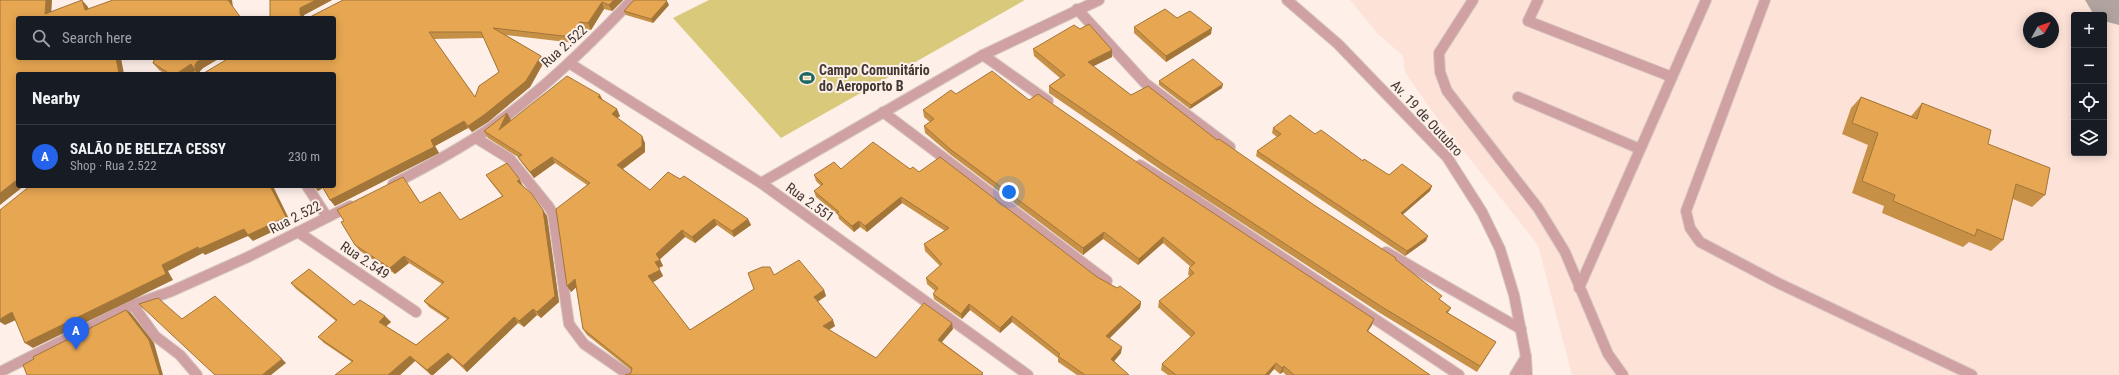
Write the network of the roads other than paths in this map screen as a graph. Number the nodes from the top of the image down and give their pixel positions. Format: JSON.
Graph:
{"nodes":[{"id":1,"x":632,"y":0,"type":"edge"},
{"id":2,"x":1099,"y":0,"type":"edge"},
{"id":3,"x":1287,"y":0,"type":"edge"},
{"id":4,"x":1473,"y":0,"type":"edge"},
{"id":5,"x":1538,"y":0,"type":"edge"},
{"id":6,"x":1706,"y":0,"type":"edge"},
{"id":7,"x":1765,"y":0,"type":"edge"},
{"id":8,"x":1077,"y":9,"type":"junction"},
{"id":9,"x":983,"y":55,"type":"junction"},
{"id":10,"x":569,"y":63,"type":"junction"},
{"id":11,"x":1672,"y":77,"type":"junction"},
{"id":12,"x":1518,"y":97,"type":"dead end"},
{"id":13,"x":1059,"y":110,"type":"edge"},
{"id":14,"x":884,"y":112,"type":"junction"},
{"id":15,"x":476,"y":138,"type":"junction"},
{"id":16,"x":1640,"y":149,"type":"junction"},
{"id":17,"x":1239,"y":153,"type":"edge"},
{"id":18,"x":1133,"y":160,"type":"edge"},
{"id":19,"x":761,"y":183,"type":"junction"},
{"id":20,"x":308,"y":188,"type":"edge"},
{"id":21,"x":381,"y":191,"type":"edge"},
{"id":22,"x":362,"y":200,"type":"edge"},
{"id":23,"x":327,"y":217,"type":"junction"},
{"id":24,"x":298,"y":232,"type":"junction"},
{"id":25,"x":1379,"y":248,"type":"edge"},
{"id":26,"x":1106,"y":281,"type":"edge"},
{"id":27,"x":1579,"y":288,"type":"junction"},
{"id":28,"x":133,"y":305,"type":"junction"},
{"id":29,"x":416,"y":312,"type":"dead end"},
{"id":30,"x":1521,"y":329,"type":"junction"},
{"id":31,"x":1526,"y":357,"type":"junction"},
{"id":32,"x":0,"y":372,"type":"edge"},
{"id":33,"x":197,"y":375,"type":"edge"},
{"id":34,"x":629,"y":375,"type":"edge"},
{"id":35,"x":1028,"y":375,"type":"edge"},
{"id":36,"x":1459,"y":375,"type":"edge"},
{"id":37,"x":1515,"y":375,"type":"edge"},
{"id":38,"x":1527,"y":375,"type":"edge"},
{"id":39,"x":1623,"y":375,"type":"edge"},
{"id":40,"x":1972,"y":375,"type":"edge"}],
"edges":[{"from":1,"to":10,"type":"street","name":"Rua 2.522"},
{"from":2,"to":8,"type":"street"},
{"from":3,"to":30,"type":"street","name":"Av. 19 de Outubro"},
{"from":4,"to":27,"type":"street"},
{"from":5,"to":11,"type":"street"},
{"from":6,"to":11,"type":"street"},
{"from":7,"to":40,"type":"street"},
{"from":8,"to":9,"type":"street"},
{"from":8,"to":17,"type":"street"},
{"from":9,"to":13,"type":"street"},
{"from":9,"to":14,"type":"street"},
{"from":10,"to":15,"type":"street","name":"Rua 2.522"},
{"from":10,"to":19,"type":"street","name":"Rua 2.551"},
{"from":11,"to":16,"type":"street"},
{"from":12,"to":16,"type":"street"},
{"from":14,"to":19,"type":"street"},
{"from":14,"to":26,"type":"street"},
{"from":15,"to":21,"type":"street","name":"Rua 2.522"},
{"from":15,"to":34,"type":"street"},
{"from":16,"to":27,"type":"street"},
{"from":18,"to":36,"type":"street"},
{"from":19,"to":35,"type":"street","name":"Rua 2.551"},
{"from":20,"to":23,"type":"street"},
{"from":22,"to":23,"type":"street","name":"Rua 2.522"},
{"from":23,"to":24,"type":"street","name":"Rua 2.522"},
{"from":24,"to":28,"type":"street","name":"Rua 2.522"},
{"from":24,"to":29,"type":"street","name":"Rua 2.549"},
{"from":25,"to":30,"type":"street"},
{"from":27,"to":39,"type":"street"},
{"from":28,"to":32,"type":"street","name":"Rua 2.522"},
{"from":28,"to":33,"type":"street"},
{"from":30,"to":31,"type":"street","name":"Av. 19 de Outubro"},
{"from":31,"to":37,"type":"street"},
{"from":31,"to":38,"type":"street","name":"Av. 19 de Outubro"}]}
